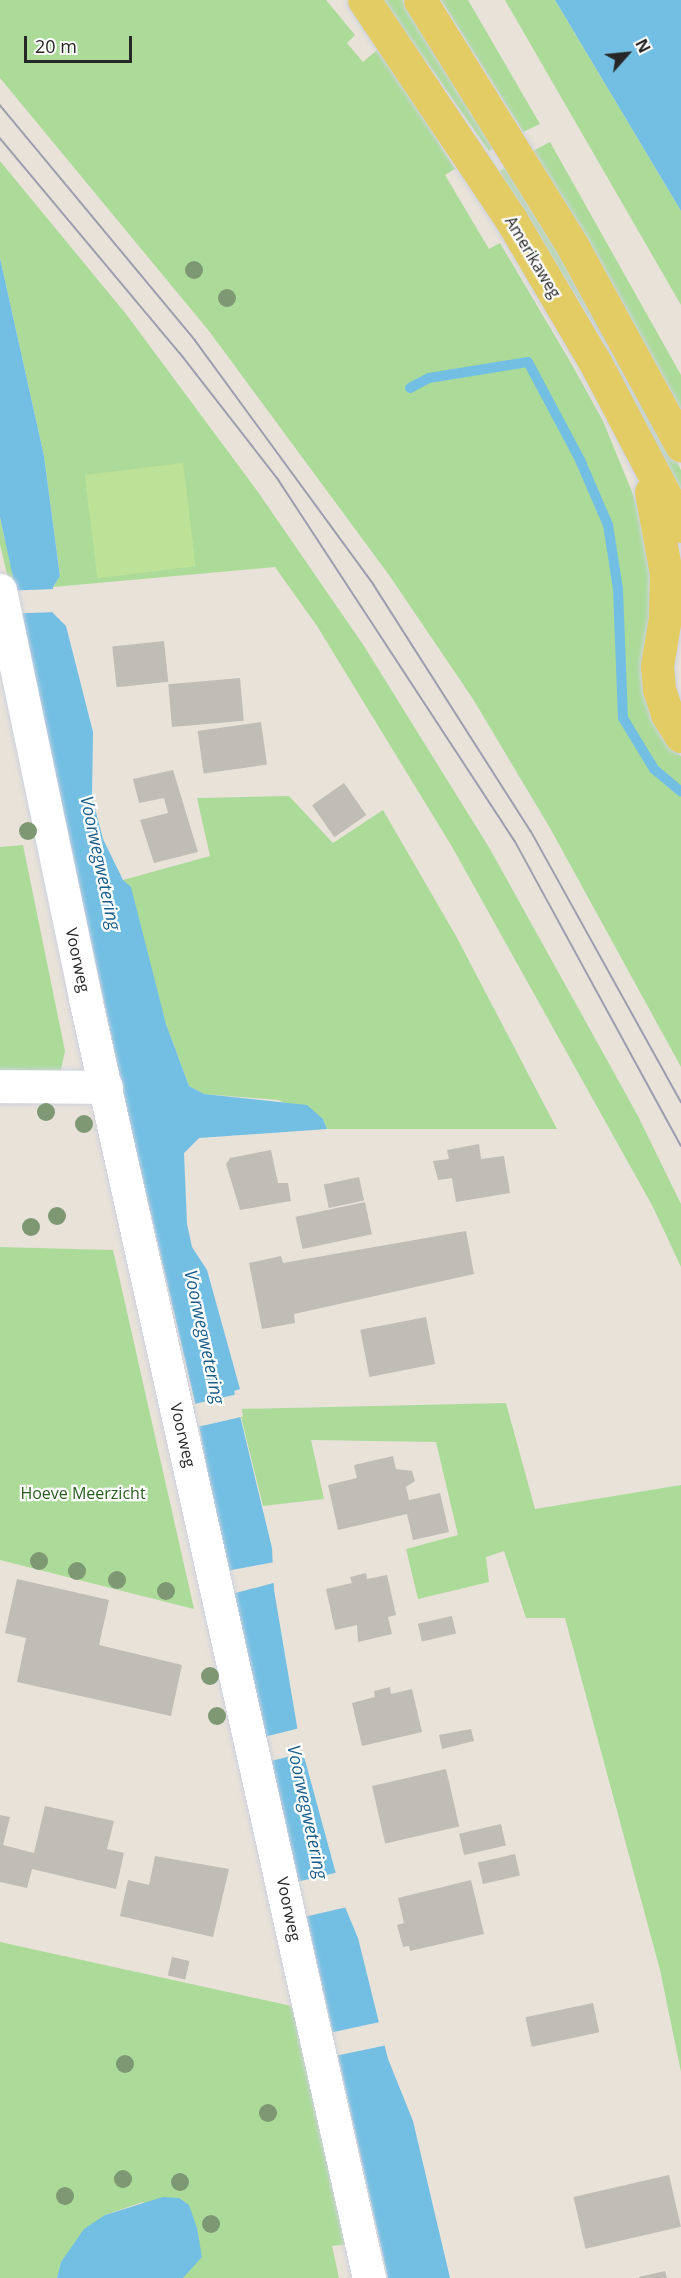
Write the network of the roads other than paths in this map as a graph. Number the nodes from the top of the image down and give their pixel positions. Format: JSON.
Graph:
{"nodes":[{"id":1,"x":364,"y":0,"type":"edge"},
{"id":2,"x":420,"y":0,"type":"edge"},
{"id":3,"x":681,"y":445,"type":"edge"},
{"id":4,"x":642,"y":452,"type":"junction"},
{"id":5,"x":681,"y":526,"type":"edge"},
{"id":6,"x":0,"y":590,"type":"edge"},
{"id":7,"x":681,"y":736,"type":"edge"},
{"id":8,"x":0,"y":1086,"type":"edge"},
{"id":9,"x":106,"y":1087,"type":"junction"},
{"id":10,"x":369,"y":2278,"type":"edge"}],
"edges":[{"from":1,"to":4,"type":"main road","name":"Amerikaweg"},
{"from":2,"to":3,"type":"main road"},
{"from":4,"to":5,"type":"main road","name":"Amerikaweg"},
{"from":4,"to":7,"type":"main road"},
{"from":6,"to":9,"type":"street","name":"Voorweg"},
{"from":8,"to":9,"type":"street"},
{"from":9,"to":10,"type":"street","name":"Voorweg"}]}
